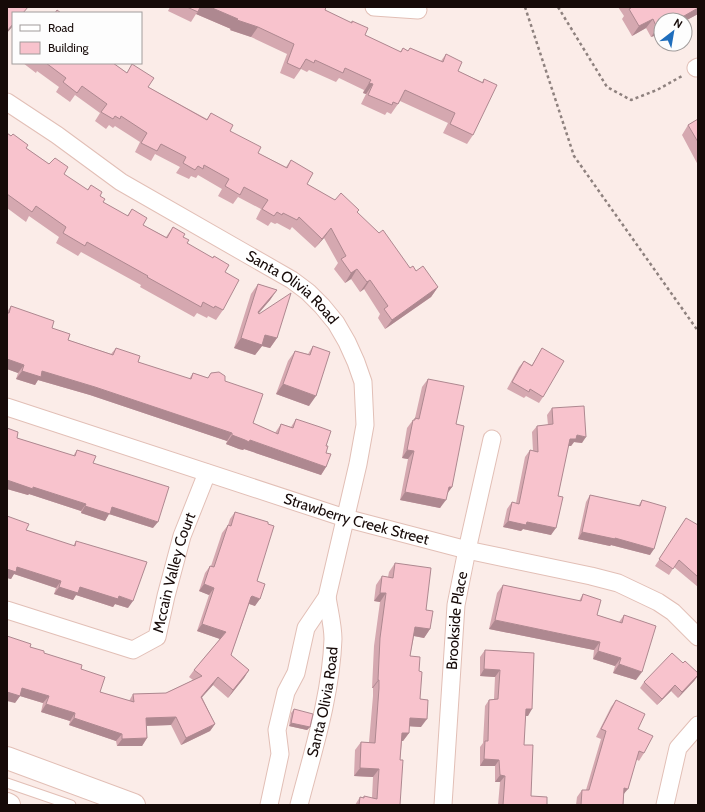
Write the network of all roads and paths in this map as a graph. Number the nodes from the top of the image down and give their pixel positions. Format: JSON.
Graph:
{"nodes":[{"id":1,"x":374,"y":7,"type":"edge"},
{"id":2,"x":525,"y":7,"type":"edge"},
{"id":3,"x":558,"y":7,"type":"edge"},
{"id":4,"x":418,"y":10,"type":"dead end"},
{"id":5,"x":697,"y":68,"type":"edge"},
{"id":6,"x":7,"y":102,"type":"edge"},
{"id":7,"x":698,"y":331,"type":"edge"},
{"id":8,"x":7,"y":407,"type":"edge"},
{"id":9,"x":492,"y":438,"type":"dead end"},
{"id":10,"x":207,"y":473,"type":"junction"},
{"id":11,"x":345,"y":518,"type":"junction"},
{"id":12,"x":467,"y":550,"type":"junction"},
{"id":13,"x":326,"y":596,"type":"junction"},
{"id":14,"x":7,"y":610,"type":"edge"},
{"id":15,"x":698,"y":637,"type":"edge"},
{"id":16,"x":698,"y":725,"type":"edge"},
{"id":17,"x":7,"y":758,"type":"edge"},
{"id":18,"x":7,"y":783,"type":"edge"},
{"id":19,"x":71,"y":805,"type":"edge"},
{"id":20,"x":134,"y":805,"type":"edge"},
{"id":21,"x":269,"y":805,"type":"edge"},
{"id":22,"x":299,"y":805,"type":"edge"},
{"id":23,"x":443,"y":805,"type":"edge"},
{"id":24,"x":665,"y":805,"type":"edge"}],
"edges":[{"from":1,"to":4,"type":"street"},
{"from":2,"to":7,"type":"path"},
{"from":3,"to":5,"type":"path"},
{"from":6,"to":11,"type":"street","name":"Santa Olivia Road"},
{"from":8,"to":10,"type":"street","name":"Strawberry Creek Street"},
{"from":9,"to":12,"type":"street","name":"Brookside Place"},
{"from":10,"to":11,"type":"street","name":"Strawberry Creek Street"},
{"from":10,"to":14,"type":"street","name":"Mccain Valley Court"},
{"from":11,"to":12,"type":"street","name":"Strawberry Creek Street"},
{"from":11,"to":13,"type":"street","name":"Santa Olivia Road"},
{"from":12,"to":15,"type":"street","name":"Strawberry Creek Street"},
{"from":12,"to":23,"type":"street","name":"Brookside Place"},
{"from":13,"to":21,"type":"street","name":"Santa Olivia Road"},
{"from":13,"to":22,"type":"street","name":"Santa Olivia Road"},
{"from":16,"to":24,"type":"street"},
{"from":17,"to":20,"type":"main road"},
{"from":18,"to":19,"type":"lane"}]}
